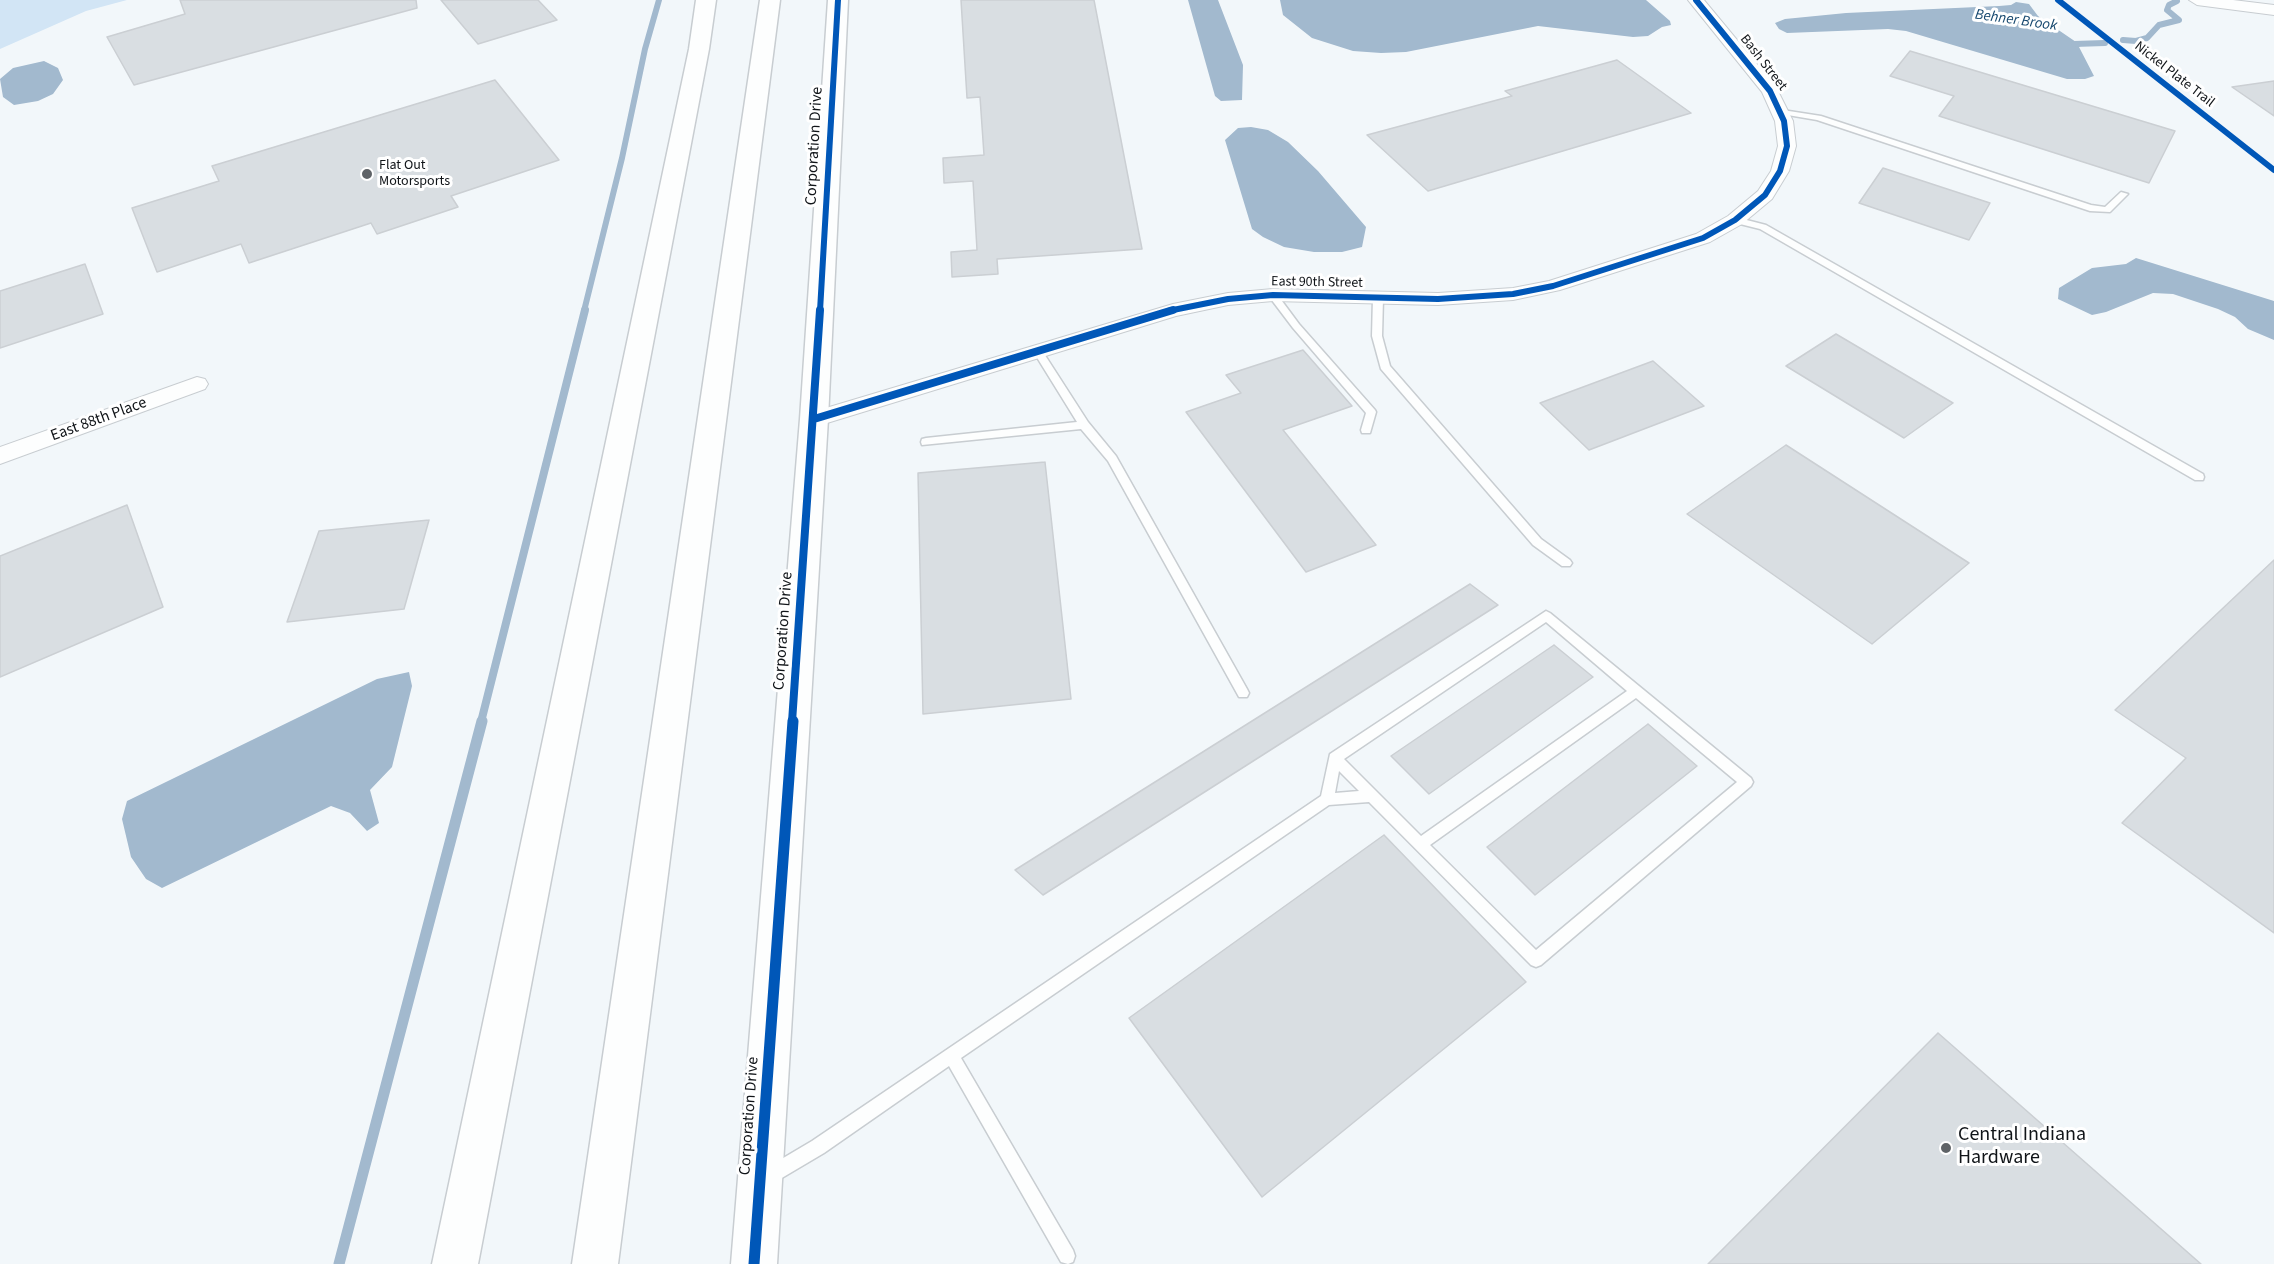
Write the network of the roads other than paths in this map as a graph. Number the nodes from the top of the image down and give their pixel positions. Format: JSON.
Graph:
{"nodes":[{"id":1,"x":706,"y":0,"type":"edge"},
{"id":2,"x":715,"y":0,"type":"edge"},
{"id":3,"x":770,"y":0,"type":"edge"},
{"id":4,"x":838,"y":0,"type":"edge"},
{"id":5,"x":1696,"y":0,"type":"edge"},
{"id":6,"x":2197,"y":0,"type":"edge"},
{"id":7,"x":2274,"y":10,"type":"edge"},
{"id":8,"x":699,"y":49,"type":"junction"},
{"id":9,"x":1779,"y":111,"type":"junction"},
{"id":10,"x":1785,"y":151,"type":"joint"},
{"id":11,"x":2124,"y":194,"type":"dead end"},
{"id":12,"x":1735,"y":220,"type":"junction"},
{"id":13,"x":1273,"y":296,"type":"junction"},
{"id":14,"x":1378,"y":298,"type":"junction"},
{"id":15,"x":1038,"y":351,"type":"junction"},
{"id":16,"x":197,"y":384,"type":"dead end"},
{"id":17,"x":814,"y":419,"type":"junction"},
{"id":18,"x":1084,"y":425,"type":"junction"},
{"id":19,"x":1366,"y":430,"type":"dead end"},
{"id":20,"x":926,"y":442,"type":"dead end"},
{"id":21,"x":0,"y":456,"type":"edge"},
{"id":22,"x":2199,"y":477,"type":"dead end"},
{"id":23,"x":1566,"y":562,"type":"dead end"},
{"id":24,"x":1636,"y":691,"type":"junction"},
{"id":25,"x":1243,"y":693,"type":"dead end"},
{"id":26,"x":1335,"y":759,"type":"junction"},
{"id":27,"x":1372,"y":796,"type":"junction"},
{"id":28,"x":1327,"y":799,"type":"junction"},
{"id":29,"x":1420,"y":844,"type":"junction"},
{"id":30,"x":952,"y":1056,"type":"junction"},
{"id":31,"x":760,"y":1181,"type":"junction"},
{"id":32,"x":1067,"y":1256,"type":"dead end"},
{"id":33,"x":455,"y":1264,"type":"edge"},
{"id":34,"x":595,"y":1264,"type":"edge"},
{"id":35,"x":754,"y":1264,"type":"edge"}],
"edges":[{"from":1,"to":8,"type":"main road"},
{"from":2,"to":8,"type":"main road"},
{"from":3,"to":34,"type":"main road"},
{"from":4,"to":17,"type":"main road","name":"Corporation Drive"},
{"from":5,"to":9,"type":"street","name":"Bash Street"},
{"from":6,"to":7,"type":"street"},
{"from":8,"to":33,"type":"main road"},
{"from":9,"to":10,"type":"street","name":"Bash Street"},
{"from":9,"to":11,"type":"lane"},
{"from":10,"to":12,"type":"street","name":"East 90th Street"},
{"from":12,"to":14,"type":"street","name":"East 90th Street"},
{"from":12,"to":22,"type":"lane"},
{"from":13,"to":14,"type":"street","name":"East 90th Street"},
{"from":13,"to":15,"type":"street","name":"East 90th Street"},
{"from":13,"to":19,"type":"lane"},
{"from":14,"to":23,"type":"lane"},
{"from":15,"to":17,"type":"street","name":"East 90th Street"},
{"from":15,"to":18,"type":"lane"},
{"from":16,"to":21,"type":"street","name":"East 88th Place"},
{"from":17,"to":31,"type":"main road","name":"Corporation Drive"},
{"from":18,"to":20,"type":"lane"},
{"from":18,"to":25,"type":"lane"},
{"from":24,"to":26,"type":"lane"},
{"from":24,"to":29,"type":"lane"},
{"from":24,"to":29,"type":"lane"},
{"from":26,"to":27,"type":"lane"},
{"from":26,"to":28,"type":"lane"},
{"from":27,"to":28,"type":"lane"},
{"from":27,"to":29,"type":"lane"},
{"from":28,"to":30,"type":"lane"},
{"from":30,"to":31,"type":"lane"},
{"from":30,"to":32,"type":"lane"},
{"from":31,"to":35,"type":"main road","name":"Corporation Drive"}]}
